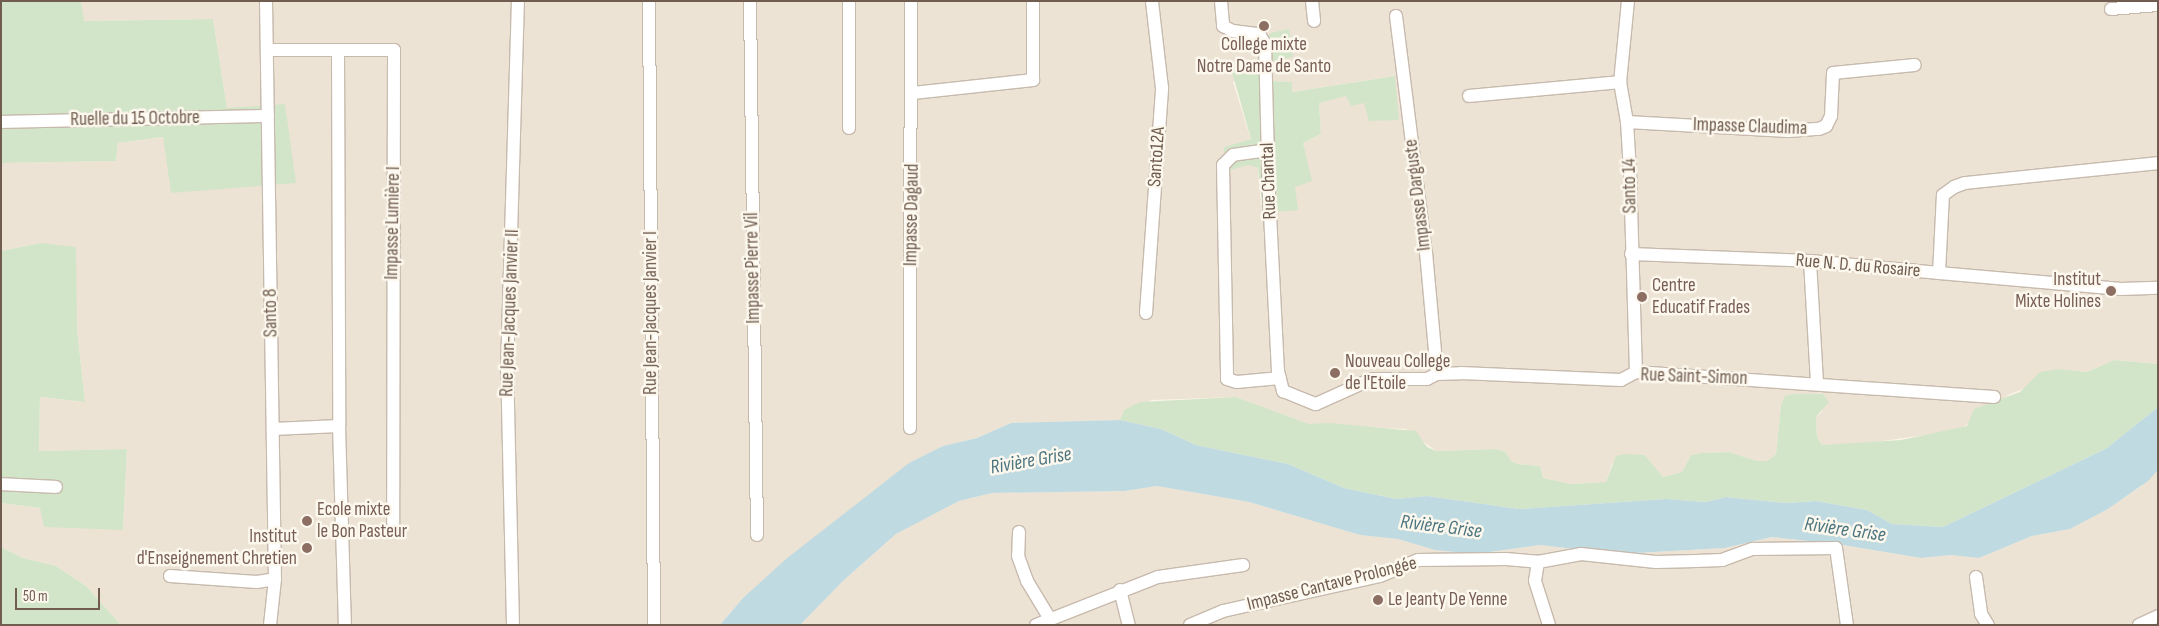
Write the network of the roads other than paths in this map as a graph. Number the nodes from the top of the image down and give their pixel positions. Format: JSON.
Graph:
{"nodes":[{"id":1,"x":266,"y":1,"type":"edge"},
{"id":2,"x":518,"y":1,"type":"edge"},
{"id":3,"x":649,"y":1,"type":"edge"},
{"id":4,"x":750,"y":1,"type":"edge"},
{"id":5,"x":849,"y":1,"type":"edge"},
{"id":6,"x":912,"y":1,"type":"edge"},
{"id":7,"x":1033,"y":1,"type":"edge"},
{"id":8,"x":1152,"y":1,"type":"edge"},
{"id":9,"x":1221,"y":1,"type":"edge"},
{"id":10,"x":1312,"y":1,"type":"edge"},
{"id":11,"x":1628,"y":1,"type":"edge"},
{"id":12,"x":2158,"y":5,"type":"edge"},
{"id":13,"x":2111,"y":9,"type":"dead end"},
{"id":14,"x":1396,"y":16,"type":"dead end"},
{"id":15,"x":1314,"y":21,"type":"dead end"},
{"id":16,"x":267,"y":50,"type":"junction"},
{"id":17,"x":338,"y":50,"type":"junction"},
{"id":18,"x":1915,"y":65,"type":"dead end"},
{"id":19,"x":1620,"y":82,"type":"junction"},
{"id":20,"x":913,"y":93,"type":"junction"},
{"id":21,"x":1469,"y":96,"type":"dead end"},
{"id":22,"x":268,"y":116,"type":"junction"},
{"id":23,"x":1,"y":122,"type":"edge"},
{"id":24,"x":1627,"y":122,"type":"junction"},
{"id":25,"x":849,"y":128,"type":"dead end"},
{"id":26,"x":1268,"y":150,"type":"junction"},
{"id":27,"x":2158,"y":163,"type":"edge"},
{"id":28,"x":1631,"y":254,"type":"junction"},
{"id":29,"x":1810,"y":261,"type":"junction"},
{"id":30,"x":1939,"y":273,"type":"junction"},
{"id":31,"x":2158,"y":288,"type":"edge"},
{"id":32,"x":1146,"y":313,"type":"dead end"},
{"id":33,"x":1636,"y":372,"type":"junction"},
{"id":34,"x":1437,"y":374,"type":"junction"},
{"id":35,"x":1280,"y":378,"type":"junction"},
{"id":36,"x":1816,"y":383,"type":"junction"},
{"id":37,"x":1283,"y":391,"type":"joint"},
{"id":38,"x":1994,"y":397,"type":"dead end"},
{"id":39,"x":339,"y":426,"type":"junction"},
{"id":40,"x":910,"y":428,"type":"dead end"},
{"id":41,"x":272,"y":429,"type":"junction"},
{"id":42,"x":1,"y":484,"type":"edge"},
{"id":43,"x":56,"y":487,"type":"dead end"},
{"id":44,"x":393,"y":523,"type":"dead end"},
{"id":45,"x":1019,"y":532,"type":"dead end"},
{"id":46,"x":757,"y":534,"type":"dead end"},
{"id":47,"x":1538,"y":562,"type":"junction"},
{"id":48,"x":1243,"y":565,"type":"dead end"},
{"id":49,"x":170,"y":576,"type":"dead end"},
{"id":50,"x":1976,"y":577,"type":"dead end"},
{"id":51,"x":275,"y":579,"type":"junction"},
{"id":52,"x":1120,"y":590,"type":"junction"},
{"id":53,"x":2158,"y":616,"type":"edge"},
{"id":54,"x":1050,"y":619,"type":"junction"},
{"id":55,"x":270,"y":625,"type":"edge"},
{"id":56,"x":345,"y":625,"type":"edge"},
{"id":57,"x":513,"y":625,"type":"edge"},
{"id":58,"x":654,"y":625,"type":"edge"},
{"id":59,"x":1036,"y":625,"type":"edge"},
{"id":60,"x":1129,"y":625,"type":"edge"},
{"id":61,"x":1190,"y":625,"type":"edge"},
{"id":62,"x":1549,"y":625,"type":"edge"},
{"id":63,"x":1847,"y":625,"type":"edge"},
{"id":64,"x":1988,"y":625,"type":"edge"},
{"id":65,"x":2139,"y":625,"type":"edge"}],
"edges":[{"from":1,"to":16,"type":"street","name":"Santo 8"},
{"from":2,"to":57,"type":"street","name":"Rue Jean-Jacques Janvier II"},
{"from":3,"to":58,"type":"street","name":"Rue Jean-Jacques Janvier I"},
{"from":4,"to":46,"type":"street","name":"Impasse Pierre Vil"},
{"from":5,"to":25,"type":"street"},
{"from":6,"to":20,"type":"street","name":"Impasse Dagaud"},
{"from":7,"to":20,"type":"street"},
{"from":8,"to":32,"type":"street","name":"Santo12A"},
{"from":9,"to":26,"type":"street","name":"Rue Chantal"},
{"from":10,"to":15,"type":"street"},
{"from":11,"to":19,"type":"street","name":"Santo 14"},
{"from":12,"to":13,"type":"street"},
{"from":14,"to":34,"type":"street","name":"Impasse Darguste"},
{"from":16,"to":17,"type":"street","name":"Impasse Lumière I"},
{"from":16,"to":22,"type":"street","name":"Santo 8"},
{"from":17,"to":39,"type":"street"},
{"from":17,"to":44,"type":"street","name":"Impasse Lumière I"},
{"from":18,"to":24,"type":"street","name":"Impasse Claudima"},
{"from":19,"to":21,"type":"street"},
{"from":19,"to":24,"type":"street","name":"Santo 14"},
{"from":20,"to":40,"type":"street","name":"Impasse Dagaud"},
{"from":22,"to":23,"type":"street","name":"Ruelle du 15 Octobre"},
{"from":22,"to":41,"type":"street","name":"Santo 8"},
{"from":24,"to":28,"type":"street","name":"Santo 14"},
{"from":26,"to":35,"type":"street","name":"Rue Chantal"},
{"from":26,"to":35,"type":"street"},
{"from":27,"to":30,"type":"street","name":"Rue N. D. du Rosaire"},
{"from":28,"to":29,"type":"street","name":"Rue N. D. du Rosaire"},
{"from":28,"to":33,"type":"street","name":"Santo 14"},
{"from":29,"to":30,"type":"street","name":"Rue N. D. du Rosaire"},
{"from":29,"to":36,"type":"street"},
{"from":30,"to":31,"type":"street"},
{"from":33,"to":34,"type":"street","name":"Rue Saint-Simon"},
{"from":33,"to":36,"type":"street","name":"Rue Saint-Simon"},
{"from":34,"to":37,"type":"street","name":"Rue Saint-Simon"},
{"from":35,"to":37,"type":"street","name":"Rue Chantal"},
{"from":36,"to":38,"type":"street","name":"Rue Saint-Simon"},
{"from":39,"to":41,"type":"street"},
{"from":39,"to":56,"type":"street"},
{"from":41,"to":51,"type":"street","name":"Santo 8"},
{"from":42,"to":43,"type":"street"},
{"from":45,"to":54,"type":"street"},
{"from":47,"to":61,"type":"street","name":"Impasse Cantave Prolongée"},
{"from":47,"to":62,"type":"street"},
{"from":47,"to":63,"type":"street","name":"Impasse Cantave Prolongée"},
{"from":48,"to":52,"type":"street"},
{"from":49,"to":51,"type":"street"},
{"from":50,"to":64,"type":"street"},
{"from":51,"to":55,"type":"street","name":"Santo 8"},
{"from":52,"to":54,"type":"street"},
{"from":52,"to":60,"type":"street"},
{"from":53,"to":65,"type":"street"},
{"from":54,"to":59,"type":"street"}]}
